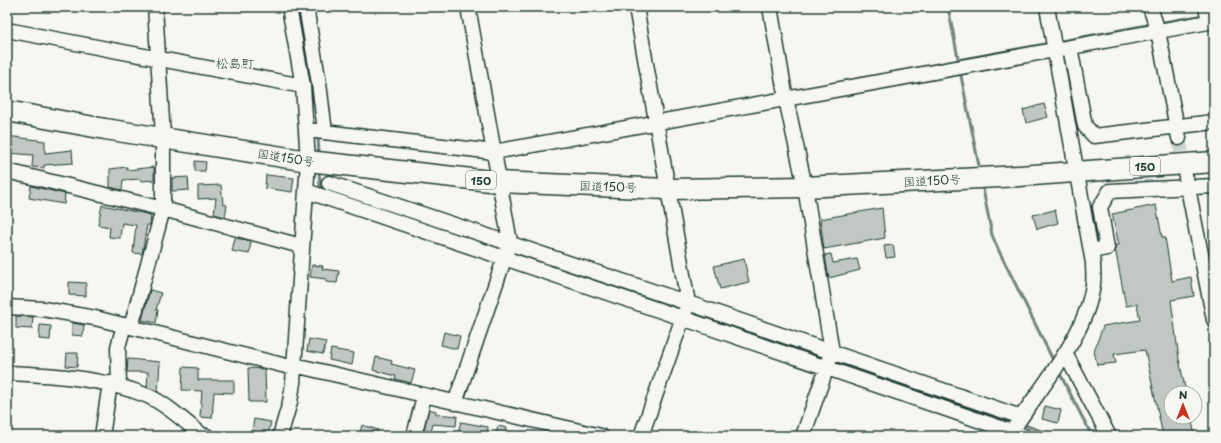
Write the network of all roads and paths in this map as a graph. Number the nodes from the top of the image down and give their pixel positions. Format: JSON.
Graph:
{"nodes":[{"id":1,"x":155,"y":7,"type":"edge"},
{"id":2,"x":289,"y":7,"type":"edge"},
{"id":3,"x":306,"y":7,"type":"edge"},
{"id":4,"x":468,"y":7,"type":"edge"},
{"id":5,"x":636,"y":7,"type":"edge"},
{"id":6,"x":770,"y":7,"type":"edge"},
{"id":7,"x":1047,"y":7,"type":"edge"},
{"id":8,"x":1150,"y":7,"type":"edge"},
{"id":9,"x":1209,"y":15,"type":"edge"},
{"id":10,"x":7,"y":30,"type":"edge"},
{"id":11,"x":1158,"y":31,"type":"junction"},
{"id":12,"x":1070,"y":47,"type":"junction"},
{"id":13,"x":1054,"y":50,"type":"junction"},
{"id":14,"x":158,"y":58,"type":"junction"},
{"id":15,"x":303,"y":86,"type":"junction"},
{"id":16,"x":786,"y":98,"type":"junction"},
{"id":17,"x":7,"y":111,"type":"edge"},
{"id":18,"x":657,"y":122,"type":"junction"},
{"id":19,"x":1214,"y":122,"type":"edge"},
{"id":20,"x":307,"y":130,"type":"junction"},
{"id":21,"x":325,"y":132,"type":"junction"},
{"id":22,"x":1178,"y":133,"type":"junction"},
{"id":23,"x":163,"y":138,"type":"junction"},
{"id":24,"x":494,"y":152,"type":"junction"},
{"id":25,"x":308,"y":161,"type":"junction"},
{"id":26,"x":1214,"y":162,"type":"edge"},
{"id":27,"x":1076,"y":170,"type":"junction"},
{"id":28,"x":7,"y":171,"type":"edge"},
{"id":29,"x":499,"y":182,"type":"junction"},
{"id":30,"x":1186,"y":182,"type":"junction"},
{"id":31,"x":329,"y":183,"type":"dead end"},
{"id":32,"x":1214,"y":186,"type":"edge"},
{"id":33,"x":805,"y":187,"type":"junction"},
{"id":34,"x":668,"y":189,"type":"junction"},
{"id":35,"x":306,"y":191,"type":"junction"},
{"id":36,"x":365,"y":194,"type":"junction"},
{"id":37,"x":163,"y":209,"type":"junction"},
{"id":38,"x":360,"y":209,"type":"junction"},
{"id":39,"x":510,"y":242,"type":"junction"},
{"id":40,"x":301,"y":246,"type":"junction"},
{"id":41,"x":1091,"y":251,"type":"junction"},
{"id":42,"x":504,"y":258,"type":"junction"},
{"id":43,"x":688,"y":302,"type":"junction"},
{"id":44,"x":7,"y":307,"type":"edge"},
{"id":45,"x":1213,"y":312,"type":"edge"},
{"id":46,"x":682,"y":318,"type":"junction"},
{"id":47,"x":128,"y":326,"type":"junction"},
{"id":48,"x":832,"y":352,"type":"junction"},
{"id":49,"x":1064,"y":355,"type":"junction"},
{"id":50,"x":294,"y":366,"type":"junction"},
{"id":51,"x":827,"y":368,"type":"junction"},
{"id":52,"x":7,"y":373,"type":"edge"},
{"id":53,"x":114,"y":384,"type":"junction"},
{"id":54,"x":424,"y":396,"type":"junction"},
{"id":55,"x":455,"y":403,"type":"junction"},
{"id":56,"x":1021,"y":417,"type":"junction"},
{"id":57,"x":1015,"y":434,"type":"edge"},
{"id":58,"x":102,"y":436,"type":"edge"},
{"id":59,"x":207,"y":436,"type":"edge"},
{"id":60,"x":280,"y":436,"type":"edge"},
{"id":61,"x":414,"y":436,"type":"edge"},
{"id":62,"x":601,"y":436,"type":"edge"},
{"id":63,"x":641,"y":436,"type":"edge"},
{"id":64,"x":804,"y":436,"type":"edge"},
{"id":65,"x":1109,"y":436,"type":"edge"}],
"edges":[{"from":1,"to":14,"type":"street"},
{"from":2,"to":15,"type":"street"},
{"from":3,"to":21,"type":"street"},
{"from":4,"to":24,"type":"street"},
{"from":5,"to":18,"type":"street"},
{"from":6,"to":16,"type":"street"},
{"from":7,"to":13,"type":"street"},
{"from":8,"to":11,"type":"street"},
{"from":9,"to":11,"type":"street"},
{"from":10,"to":14,"type":"street"},
{"from":11,"to":12,"type":"street"},
{"from":11,"to":22,"type":"street"},
{"from":12,"to":13,"type":"street"},
{"from":12,"to":22,"type":"street"},
{"from":13,"to":16,"type":"street"},
{"from":13,"to":27,"type":"street"},
{"from":14,"to":15,"type":"street"},
{"from":14,"to":23,"type":"street"},
{"from":15,"to":20,"type":"street"},
{"from":16,"to":18,"type":"street"},
{"from":16,"to":33,"type":"street"},
{"from":17,"to":23,"type":"highway","name":"国道150号","number":"150"},
{"from":18,"to":24,"type":"street"},
{"from":18,"to":34,"type":"street"},
{"from":19,"to":22,"type":"street"},
{"from":20,"to":21,"type":"street"},
{"from":20,"to":25,"type":"street"},
{"from":21,"to":24,"type":"street"},
{"from":23,"to":25,"type":"highway","name":"国道150号","number":"150"},
{"from":23,"to":37,"type":"street"},
{"from":24,"to":29,"type":"street"},
{"from":25,"to":29,"type":"highway","name":"国道150号","number":"150"},
{"from":25,"to":35,"type":"street"},
{"from":26,"to":27,"type":"highway","name":"国道150号","number":"150"},
{"from":27,"to":33,"type":"highway","name":"国道150号","number":"150"},
{"from":27,"to":41,"type":"street"},
{"from":28,"to":37,"type":"street"},
{"from":29,"to":34,"type":"highway","name":"国道150号","number":"150"},
{"from":29,"to":39,"type":"street"},
{"from":30,"to":32,"type":"street"},
{"from":30,"to":41,"type":"street"},
{"from":30,"to":45,"type":"street"},
{"from":31,"to":36,"type":"street"},
{"from":33,"to":34,"type":"highway","name":"国道150号","number":"150"},
{"from":33,"to":48,"type":"street"},
{"from":34,"to":43,"type":"street"},
{"from":35,"to":38,"type":"street"},
{"from":35,"to":40,"type":"street"},
{"from":36,"to":38,"type":"street"},
{"from":36,"to":39,"type":"street"},
{"from":37,"to":40,"type":"street"},
{"from":37,"to":47,"type":"street"},
{"from":38,"to":42,"type":"street"},
{"from":39,"to":42,"type":"street"},
{"from":39,"to":43,"type":"street"},
{"from":40,"to":50,"type":"street"},
{"from":41,"to":49,"type":"street"},
{"from":42,"to":46,"type":"street"},
{"from":42,"to":55,"type":"street"},
{"from":43,"to":46,"type":"street"},
{"from":43,"to":48,"type":"street"},
{"from":44,"to":47,"type":"street"},
{"from":46,"to":51,"type":"street"},
{"from":46,"to":63,"type":"street"},
{"from":47,"to":50,"type":"street"},
{"from":47,"to":53,"type":"street"},
{"from":48,"to":51,"type":"street"},
{"from":48,"to":56,"type":"street"},
{"from":49,"to":56,"type":"street"},
{"from":49,"to":65,"type":"street"},
{"from":50,"to":54,"type":"street"},
{"from":50,"to":60,"type":"street"},
{"from":51,"to":57,"type":"street"},
{"from":51,"to":64,"type":"street"},
{"from":52,"to":53,"type":"street"},
{"from":53,"to":58,"type":"street"},
{"from":53,"to":59,"type":"street"},
{"from":54,"to":55,"type":"street"},
{"from":54,"to":61,"type":"street"},
{"from":55,"to":62,"type":"street"},
{"from":56,"to":57,"type":"street"}]}
